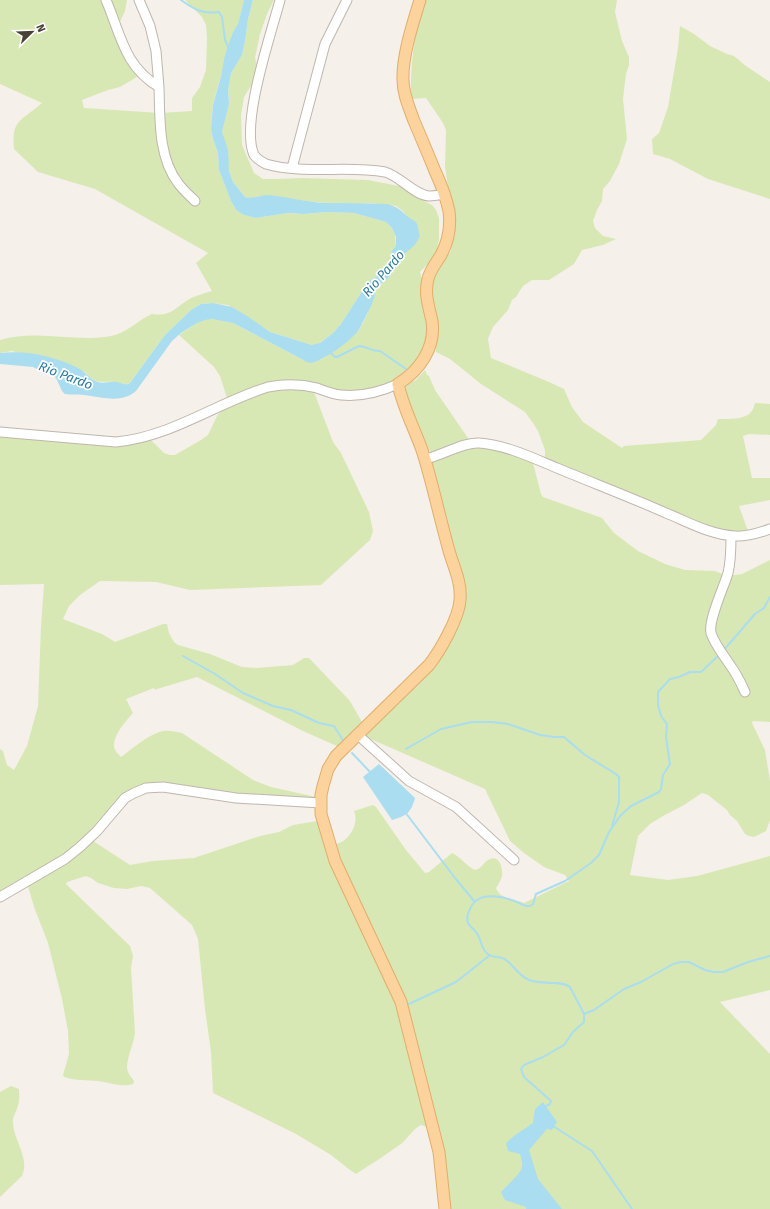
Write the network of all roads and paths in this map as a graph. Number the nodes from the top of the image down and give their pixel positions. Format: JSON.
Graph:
{"nodes":[{"id":1,"x":106,"y":0,"type":"edge"},
{"id":2,"x":139,"y":0,"type":"edge"},
{"id":3,"x":280,"y":0,"type":"edge"},
{"id":4,"x":347,"y":0,"type":"edge"},
{"id":5,"x":420,"y":0,"type":"edge"},
{"id":6,"x":159,"y":87,"type":"junction"},
{"id":7,"x":292,"y":168,"type":"junction"},
{"id":8,"x":445,"y":194,"type":"junction"},
{"id":9,"x":195,"y":201,"type":"dead end"},
{"id":10,"x":398,"y":384,"type":"junction"},
{"id":11,"x":0,"y":432,"type":"edge"},
{"id":12,"x":425,"y":459,"type":"junction"},
{"id":13,"x":770,"y":529,"type":"edge"},
{"id":14,"x":731,"y":536,"type":"junction"},
{"id":15,"x":745,"y":692,"type":"dead end"},
{"id":16,"x":351,"y":741,"type":"junction"},
{"id":17,"x":321,"y":803,"type":"junction"},
{"id":18,"x":514,"y":860,"type":"dead end"},
{"id":19,"x":0,"y":898,"type":"edge"},
{"id":20,"x":445,"y":1209,"type":"edge"}],
"edges":[{"from":1,"to":6,"type":"street"},
{"from":2,"to":6,"type":"street"},
{"from":3,"to":7,"type":"street"},
{"from":4,"to":7,"type":"street"},
{"from":5,"to":8,"type":"main road"},
{"from":6,"to":9,"type":"street"},
{"from":7,"to":8,"type":"street"},
{"from":8,"to":10,"type":"main road"},
{"from":10,"to":11,"type":"street"},
{"from":10,"to":12,"type":"main road"},
{"from":12,"to":14,"type":"street"},
{"from":12,"to":16,"type":"main road"},
{"from":13,"to":14,"type":"street"},
{"from":14,"to":15,"type":"street"},
{"from":16,"to":17,"type":"main road"},
{"from":16,"to":18,"type":"street"},
{"from":17,"to":19,"type":"street"},
{"from":17,"to":20,"type":"main road"}]}
